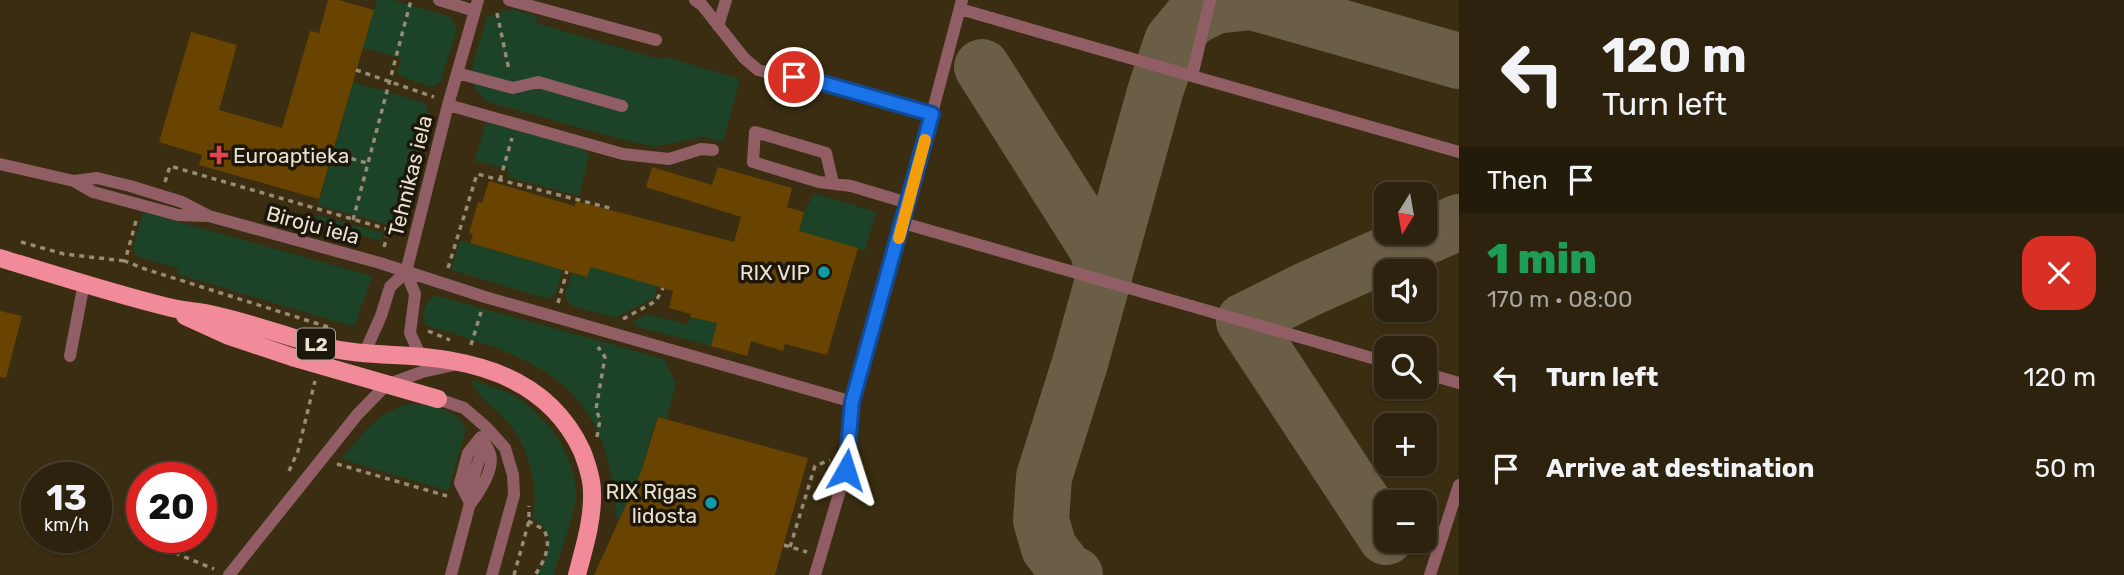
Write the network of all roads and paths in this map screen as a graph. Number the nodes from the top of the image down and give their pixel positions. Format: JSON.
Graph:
{"nodes":[{"id":1,"x":413,"y":0,"type":"edge"},
{"id":2,"x":439,"y":0,"type":"edge"},
{"id":3,"x":509,"y":0,"type":"edge"},
{"id":4,"x":695,"y":0,"type":"edge"},
{"id":5,"x":726,"y":0,"type":"edge"},
{"id":6,"x":1210,"y":0,"type":"edge"},
{"id":7,"x":477,"y":5,"type":"edge"},
{"id":8,"x":961,"y":5,"type":"edge"},
{"id":9,"x":719,"y":26,"type":"junction"},
{"id":10,"x":656,"y":40,"type":"dead end"},
{"id":11,"x":356,"y":70,"type":"dead end"},
{"id":12,"x":457,"y":73,"type":"junction"},
{"id":13,"x":1192,"y":76,"type":"junction"},
{"id":14,"x":391,"y":82,"type":"junction"},
{"id":15,"x":448,"y":104,"type":"junction"},
{"id":16,"x":622,"y":106,"type":"dead end"},
{"id":17,"x":932,"y":114,"type":"junction"},
{"id":18,"x":516,"y":123,"type":"junction"},
{"id":19,"x":713,"y":150,"type":"dead end"},
{"id":20,"x":1459,"y":152,"type":"edge"},
{"id":21,"x":332,"y":153,"type":"dead end"},
{"id":22,"x":368,"y":163,"type":"junction"},
{"id":23,"x":0,"y":164,"type":"edge"},
{"id":24,"x":500,"y":180,"type":"junction"},
{"id":25,"x":75,"y":181,"type":"junction"},
{"id":26,"x":833,"y":183,"type":"junction"},
{"id":27,"x":164,"y":187,"type":"dead end"},
{"id":28,"x":908,"y":202,"type":"junction"},
{"id":29,"x":140,"y":205,"type":"junction"},
{"id":30,"x":610,"y":208,"type":"dead end"},
{"id":31,"x":209,"y":216,"type":"junction"},
{"id":32,"x":353,"y":220,"type":"junction"},
{"id":33,"x":903,"y":223,"type":"junction"},
{"id":34,"x":397,"y":232,"type":"dead end"},
{"id":35,"x":13,"y":240,"type":"dead end"},
{"id":36,"x":0,"y":258,"type":"edge"},
{"id":37,"x":125,"y":261,"type":"junction"},
{"id":38,"x":567,"y":271,"type":"dead end"},
{"id":39,"x":406,"y":272,"type":"junction"},
{"id":40,"x":446,"y":272,"type":"dead end"},
{"id":41,"x":84,"y":283,"type":"junction"},
{"id":42,"x":663,"y":288,"type":"dead end"},
{"id":43,"x":485,"y":297,"type":"junction"},
{"id":44,"x":546,"y":301,"type":"dead end"},
{"id":45,"x":170,"y":308,"type":"junction"},
{"id":46,"x":617,"y":322,"type":"dead end"},
{"id":47,"x":583,"y":325,"type":"junction"},
{"id":48,"x":335,"y":336,"type":"dead end"},
{"id":49,"x":364,"y":354,"type":"junction"},
{"id":50,"x":468,"y":355,"type":"junction"},
{"id":51,"x":70,"y":356,"type":"dead end"},
{"id":52,"x":421,"y":357,"type":"junction"},
{"id":53,"x":1374,"y":359,"type":"edge"},
{"id":54,"x":317,"y":371,"type":"dead end"},
{"id":55,"x":1437,"y":377,"type":"edge"},
{"id":56,"x":1459,"y":383,"type":"edge"},
{"id":57,"x":386,"y":385,"type":"junction"},
{"id":58,"x":438,"y":399,"type":"joint"},
{"id":59,"x":852,"y":402,"type":"junction"},
{"id":60,"x":464,"y":408,"type":"junction"},
{"id":61,"x":598,"y":428,"type":"dead end"},
{"id":62,"x":481,"y":437,"type":"junction"},
{"id":63,"x":848,"y":452,"type":"junction"},
{"id":64,"x":323,"y":459,"type":"junction"},
{"id":65,"x":287,"y":476,"type":"dead end"},
{"id":66,"x":1459,"y":485,"type":"edge"},
{"id":67,"x":470,"y":503,"type":"junction"},
{"id":68,"x":509,"y":515,"type":"junction"},
{"id":69,"x":790,"y":547,"type":"dead end"},
{"id":70,"x":174,"y":553,"type":"dead end"},
{"id":71,"x":214,"y":569,"type":"dead end"},
{"id":72,"x":229,"y":575,"type":"edge"},
{"id":73,"x":451,"y":575,"type":"edge"},
{"id":74,"x":492,"y":575,"type":"edge"},
{"id":75,"x":535,"y":575,"type":"edge"},
{"id":76,"x":577,"y":575,"type":"edge"},
{"id":77,"x":815,"y":575,"type":"edge"},
{"id":78,"x":1430,"y":575,"type":"edge"}],
"edges":[{"from":1,"to":14,"type":"path"},
{"from":2,"to":7,"type":"lane"},
{"from":3,"to":10,"type":"lane"},
{"from":4,"to":9,"type":"lane"},
{"from":5,"to":9,"type":"lane"},
{"from":6,"to":13,"type":"lane"},
{"from":7,"to":12,"type":"lane","name":"Tehnikas iela"},
{"from":8,"to":13,"type":"lane"},
{"from":8,"to":17,"type":"lane"},
{"from":9,"to":17,"type":"lane"},
{"from":11,"to":14,"type":"path"},
{"from":12,"to":15,"type":"lane","name":"Tehnikas iela"},
{"from":12,"to":16,"type":"lane"},
{"from":13,"to":20,"type":"lane"},
{"from":14,"to":15,"type":"path"},
{"from":14,"to":22,"type":"path"},
{"from":15,"to":18,"type":"lane"},
{"from":15,"to":39,"type":"lane","name":"Tehnikas iela"},
{"from":17,"to":28,"type":"lane"},
{"from":18,"to":19,"type":"lane"},
{"from":18,"to":24,"type":"path"},
{"from":21,"to":22,"type":"path"},
{"from":22,"to":32,"type":"path"},
{"from":23,"to":25,"type":"lane","name":"Biroju iela"},
{"from":24,"to":30,"type":"path"},
{"from":24,"to":40,"type":"path"},
{"from":25,"to":29,"type":"lane","name":"Biroju iela"},
{"from":25,"to":31,"type":"lane","name":"Biroju iela"},
{"from":26,"to":26,"type":"lane"},
{"from":26,"to":28,"type":"lane"},
{"from":27,"to":32,"type":"path"},
{"from":28,"to":33,"type":"lane"},
{"from":29,"to":31,"type":"lane","name":"Biroju iela"},
{"from":29,"to":37,"type":"path"},
{"from":31,"to":39,"type":"lane","name":"Biroju iela"},
{"from":32,"to":34,"type":"path"},
{"from":33,"to":53,"type":"lane"},
{"from":33,"to":59,"type":"lane"},
{"from":35,"to":37,"type":"path"},
{"from":36,"to":41,"type":"main road","number":"L2"},
{"from":37,"to":48,"type":"path"},
{"from":38,"to":44,"type":"path"},
{"from":39,"to":43,"type":"lane","name":"Biroju iela"},
{"from":39,"to":49,"type":"lane","name":"Tehnikas iela"},
{"from":39,"to":52,"type":"lane"},
{"from":41,"to":45,"type":"main road","number":"L2"},
{"from":41,"to":51,"type":"lane"},
{"from":42,"to":46,"type":"path"},
{"from":43,"to":47,"type":"lane","name":"Biroju iela"},
{"from":43,"to":50,"type":"path"},
{"from":45,"to":49,"type":"main road","number":"L2"},
{"from":45,"to":57,"type":"main road"},
{"from":47,"to":59,"type":"lane","name":"Biroju iela"},
{"from":47,"to":61,"type":"path"},
{"from":49,"to":52,"type":"main road","number":"L2"},
{"from":50,"to":52,"type":"main road","number":"L2"},
{"from":50,"to":57,"type":"lane"},
{"from":50,"to":76,"type":"main road"},
{"from":54,"to":65,"type":"path"},
{"from":55,"to":56,"type":"lane"},
{"from":57,"to":58,"type":"main road"},
{"from":57,"to":64,"type":"lane"},
{"from":58,"to":60,"type":"lane"},
{"from":59,"to":63,"type":"lane"},
{"from":60,"to":62,"type":"lane"},
{"from":60,"to":68,"type":"lane"},
{"from":62,"to":67,"type":"lane"},
{"from":62,"to":67,"type":"lane"},
{"from":63,"to":69,"type":"path"},
{"from":63,"to":77,"type":"lane"},
{"from":64,"to":67,"type":"path"},
{"from":64,"to":72,"type":"lane"},
{"from":66,"to":78,"type":"lane"},
{"from":67,"to":73,"type":"lane"},
{"from":68,"to":74,"type":"lane"},
{"from":68,"to":75,"type":"path"},
{"from":70,"to":71,"type":"path"}]}
